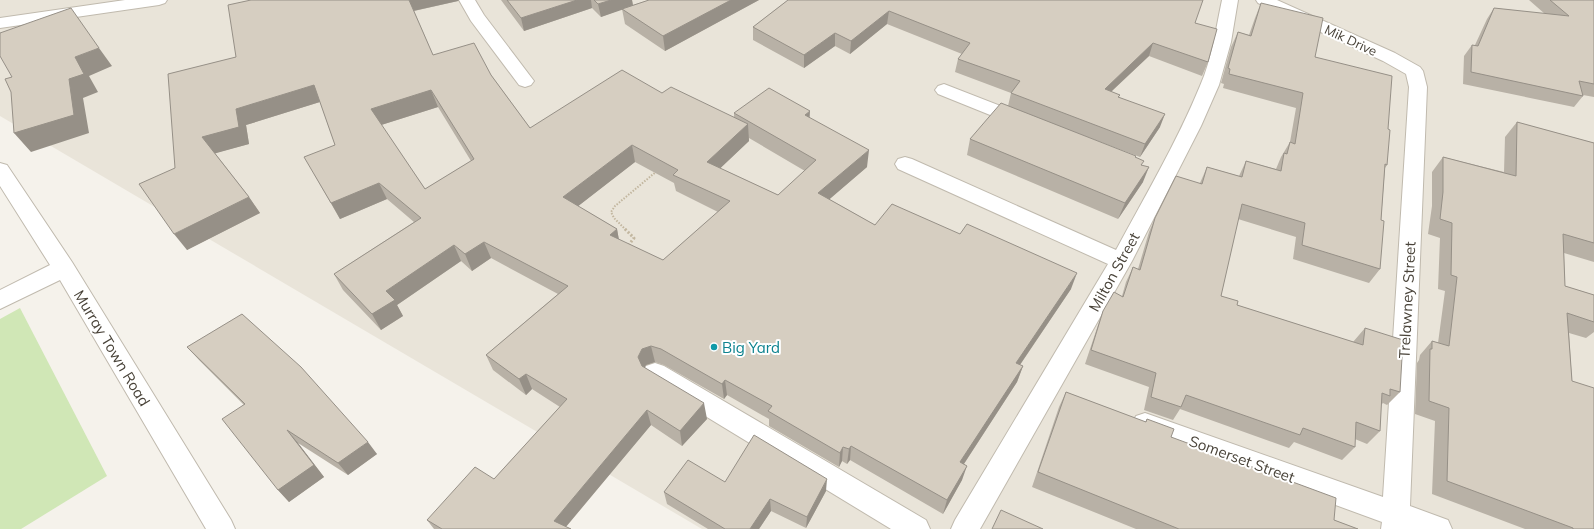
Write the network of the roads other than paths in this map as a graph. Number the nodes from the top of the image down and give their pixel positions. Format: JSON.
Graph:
{"nodes":[{"id":1,"x":159,"y":0,"type":"edge"},
{"id":2,"x":467,"y":0,"type":"edge"},
{"id":3,"x":1230,"y":0,"type":"edge"},
{"id":4,"x":1264,"y":0,"type":"edge"},
{"id":5,"x":0,"y":23,"type":"edge"},
{"id":6,"x":1414,"y":71,"type":"joint"},
{"id":7,"x":525,"y":81,"type":"dead end"},
{"id":8,"x":944,"y":90,"type":"dead end"},
{"id":9,"x":1039,"y":127,"type":"edge"},
{"id":10,"x":905,"y":164,"type":"dead end"},
{"id":11,"x":0,"y":170,"type":"edge"},
{"id":12,"x":1121,"y":261,"type":"junction"},
{"id":13,"x":64,"y":268,"type":"junction"},
{"id":14,"x":0,"y":300,"type":"edge"},
{"id":15,"x":655,"y":373,"type":"edge"},
{"id":16,"x":1120,"y":415,"type":"edge"},
{"id":17,"x":1395,"y":521,"type":"edge"},
{"id":18,"x":221,"y":529,"type":"edge"},
{"id":19,"x":916,"y":529,"type":"edge"},
{"id":20,"x":965,"y":529,"type":"edge"},
{"id":21,"x":1438,"y":529,"type":"edge"}],
"edges":[{"from":1,"to":5,"type":"street"},
{"from":2,"to":7,"type":"street"},
{"from":3,"to":12,"type":"street","name":"Milton Street"},
{"from":4,"to":6,"type":"street","name":"Mik Drive"},
{"from":6,"to":17,"type":"street","name":"Trelawney Street"},
{"from":8,"to":9,"type":"street"},
{"from":10,"to":12,"type":"street"},
{"from":11,"to":13,"type":"street","name":"Murray Town Road"},
{"from":12,"to":20,"type":"street","name":"Milton Street"},
{"from":13,"to":14,"type":"street"},
{"from":13,"to":18,"type":"street","name":"Murray Town Road"},
{"from":15,"to":19,"type":"street"},
{"from":16,"to":17,"type":"street","name":"Somerset Street"},
{"from":17,"to":21,"type":"street","name":"Somerset Street"}]}
